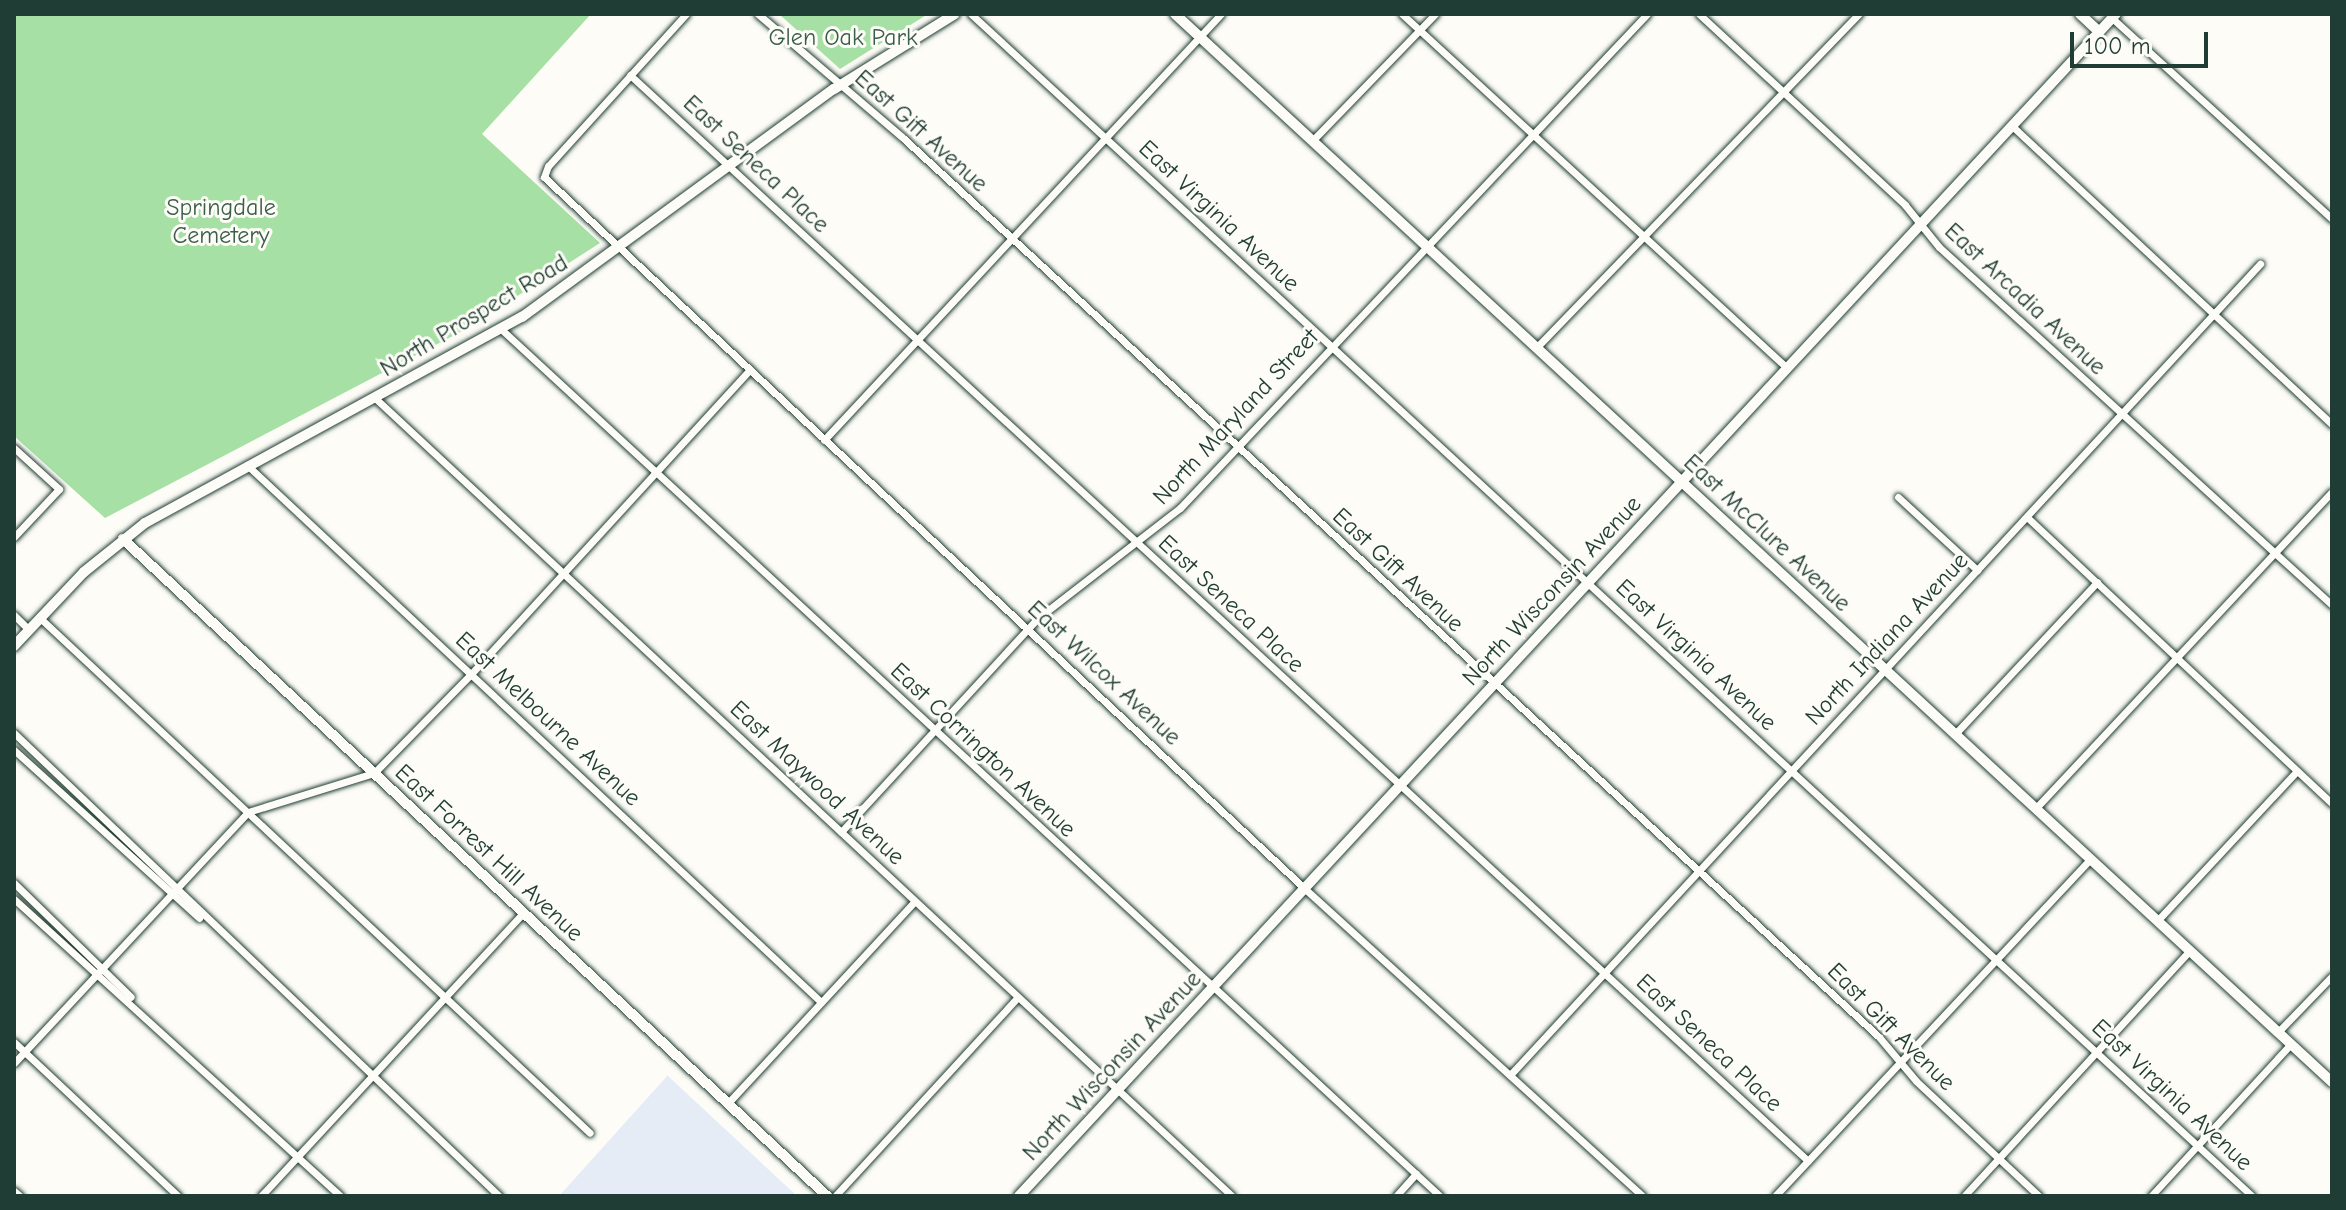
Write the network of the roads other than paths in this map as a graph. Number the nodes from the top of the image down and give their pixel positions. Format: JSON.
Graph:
{"nodes":[{"id":1,"x":686,"y":14,"type":"edge"},
{"id":2,"x":758,"y":14,"type":"edge"},
{"id":3,"x":955,"y":14,"type":"edge"},
{"id":4,"x":971,"y":14,"type":"edge"},
{"id":5,"x":1175,"y":14,"type":"edge"},
{"id":6,"x":1221,"y":14,"type":"edge"},
{"id":7,"x":1402,"y":14,"type":"edge"},
{"id":8,"x":1435,"y":14,"type":"edge"},
{"id":9,"x":1647,"y":14,"type":"edge"},
{"id":10,"x":1699,"y":14,"type":"edge"},
{"id":11,"x":1859,"y":14,"type":"edge"},
{"id":12,"x":2080,"y":14,"type":"edge"},
{"id":13,"x":2114,"y":16,"type":"edge"},
{"id":14,"x":1419,"y":30,"type":"junction"},
{"id":15,"x":2099,"y":32,"type":"junction"},
{"id":16,"x":1199,"y":37,"type":"junction"},
{"id":17,"x":630,"y":75,"type":"junction"},
{"id":18,"x":842,"y":84,"type":"junction"},
{"id":19,"x":1784,"y":92,"type":"junction"},
{"id":20,"x":2011,"y":125,"type":"junction"},
{"id":21,"x":1532,"y":134,"type":"junction"},
{"id":22,"x":1105,"y":137,"type":"junction"},
{"id":23,"x":1312,"y":141,"type":"junction"},
{"id":24,"x":730,"y":167,"type":"junction"},
{"id":25,"x":2332,"y":219,"type":"edge"},
{"id":26,"x":1920,"y":223,"type":"junction"},
{"id":27,"x":1643,"y":237,"type":"junction"},
{"id":28,"x":1010,"y":238,"type":"junction"},
{"id":29,"x":1424,"y":245,"type":"junction"},
{"id":30,"x":620,"y":249,"type":"junction"},
{"id":31,"x":2260,"y":264,"type":"dead end"},
{"id":32,"x":2213,"y":313,"type":"junction"},
{"id":33,"x":501,"y":329,"type":"junction"},
{"id":34,"x":917,"y":339,"type":"junction"},
{"id":35,"x":1331,"y":346,"type":"junction"},
{"id":36,"x":1536,"y":348,"type":"junction"},
{"id":37,"x":1786,"y":367,"type":"junction"},
{"id":38,"x":749,"y":371,"type":"junction"},
{"id":39,"x":375,"y":398,"type":"junction"},
{"id":40,"x":2119,"y":414,"type":"junction"},
{"id":41,"x":2332,"y":424,"type":"edge"},
{"id":42,"x":824,"y":440,"type":"junction"},
{"id":43,"x":1236,"y":447,"type":"junction"},
{"id":44,"x":14,"y":448,"type":"edge"},
{"id":45,"x":247,"y":465,"type":"junction"},
{"id":46,"x":656,"y":474,"type":"junction"},
{"id":47,"x":1681,"y":482,"type":"junction"},
{"id":48,"x":2332,"y":492,"type":"edge"},
{"id":49,"x":1898,"y":497,"type":"dead end"},
{"id":50,"x":2029,"y":519,"type":"junction"},
{"id":51,"x":14,"y":537,"type":"edge"},
{"id":52,"x":123,"y":539,"type":"junction"},
{"id":53,"x":1135,"y":543,"type":"junction"},
{"id":54,"x":2276,"y":554,"type":"junction"},
{"id":55,"x":1977,"y":570,"type":"junction"},
{"id":56,"x":564,"y":574,"type":"junction"},
{"id":57,"x":2097,"y":582,"type":"junction"},
{"id":58,"x":1588,"y":583,"type":"junction"},
{"id":59,"x":2332,"y":605,"type":"edge"},
{"id":60,"x":14,"y":615,"type":"edge"},
{"id":61,"x":40,"y":618,"type":"junction"},
{"id":62,"x":1027,"y":629,"type":"junction"},
{"id":63,"x":29,"y":630,"type":"junction"},
{"id":64,"x":14,"y":646,"type":"edge"},
{"id":65,"x":2178,"y":657,"type":"junction"},
{"id":66,"x":1885,"y":669,"type":"junction"},
{"id":67,"x":471,"y":674,"type":"junction"},
{"id":68,"x":1493,"y":684,"type":"junction"},
{"id":69,"x":933,"y":732,"type":"junction"},
{"id":70,"x":14,"y":733,"type":"edge"},
{"id":71,"x":1955,"y":734,"type":"junction"},
{"id":72,"x":14,"y":750,"type":"edge"},
{"id":73,"x":1793,"y":771,"type":"junction"},
{"id":74,"x":2297,"y":771,"type":"junction"},
{"id":75,"x":374,"y":773,"type":"junction"},
{"id":76,"x":1399,"y":786,"type":"junction"},
{"id":77,"x":2332,"y":804,"type":"edge"},
{"id":78,"x":2035,"y":809,"type":"junction"},
{"id":79,"x":248,"y":812,"type":"junction"},
{"id":80,"x":841,"y":832,"type":"junction"},
{"id":81,"x":2089,"y":860,"type":"junction"},
{"id":82,"x":1696,"y":873,"type":"junction"},
{"id":83,"x":14,"y":883,"type":"edge"},
{"id":84,"x":1304,"y":888,"type":"junction"},
{"id":85,"x":174,"y":892,"type":"junction"},
{"id":86,"x":14,"y":899,"type":"edge"},
{"id":87,"x":914,"y":902,"type":"junction"},
{"id":88,"x":523,"y":913,"type":"junction"},
{"id":89,"x":2157,"y":921,"type":"junction"},
{"id":90,"x":2189,"y":951,"type":"junction"},
{"id":91,"x":1996,"y":959,"type":"junction"},
{"id":92,"x":100,"y":971,"type":"junction"},
{"id":93,"x":1604,"y":974,"type":"junction"},
{"id":94,"x":2332,"y":976,"type":"edge"},
{"id":95,"x":1212,"y":987,"type":"junction"},
{"id":96,"x":446,"y":996,"type":"junction"},
{"id":97,"x":1017,"y":998,"type":"junction"},
{"id":98,"x":821,"y":1002,"type":"junction"},
{"id":99,"x":2278,"y":1032,"type":"junction"},
{"id":100,"x":14,"y":1042,"type":"edge"},
{"id":101,"x":2291,"y":1044,"type":"junction"},
{"id":102,"x":24,"y":1052,"type":"junction"},
{"id":103,"x":2096,"y":1052,"type":"junction"},
{"id":104,"x":14,"y":1063,"type":"edge"},
{"id":105,"x":1900,"y":1063,"type":"junction"},
{"id":106,"x":1510,"y":1075,"type":"junction"},
{"id":107,"x":371,"y":1077,"type":"junction"},
{"id":108,"x":2332,"y":1082,"type":"edge"},
{"id":109,"x":1117,"y":1090,"type":"junction"},
{"id":110,"x":728,"y":1103,"type":"junction"},
{"id":111,"x":590,"y":1133,"type":"dead end"},
{"id":112,"x":2197,"y":1146,"type":"junction"},
{"id":113,"x":298,"y":1157,"type":"junction"},
{"id":114,"x":1998,"y":1159,"type":"junction"},
{"id":115,"x":1808,"y":1161,"type":"junction"},
{"id":116,"x":1416,"y":1174,"type":"junction"},
{"id":117,"x":14,"y":1191,"type":"edge"},
{"id":118,"x":20,"y":1196,"type":"edge"},
{"id":119,"x":178,"y":1196,"type":"edge"},
{"id":120,"x":261,"y":1196,"type":"edge"},
{"id":121,"x":340,"y":1196,"type":"edge"},
{"id":122,"x":499,"y":1196,"type":"edge"},
{"id":123,"x":827,"y":1196,"type":"edge"},
{"id":124,"x":835,"y":1196,"type":"edge"},
{"id":125,"x":1019,"y":1196,"type":"edge"},
{"id":126,"x":1232,"y":1196,"type":"edge"},
{"id":127,"x":1396,"y":1196,"type":"edge"},
{"id":128,"x":1440,"y":1196,"type":"edge"},
{"id":129,"x":1643,"y":1196,"type":"edge"},
{"id":130,"x":1775,"y":1196,"type":"edge"},
{"id":131,"x":1964,"y":1196,"type":"edge"},
{"id":132,"x":2039,"y":1196,"type":"edge"},
{"id":133,"x":2151,"y":1196,"type":"edge"},
{"id":134,"x":2252,"y":1196,"type":"edge"}],
"edges":[{"from":1,"to":17,"type":"street"},
{"from":2,"to":18,"type":"street","name":"East Gift Avenue"},
{"from":3,"to":18,"type":"street","name":"North Prospect Road"},
{"from":4,"to":22,"type":"street","name":"East Virginia Avenue"},
{"from":5,"to":16,"type":"street","name":"East McClure Avenue"},
{"from":6,"to":16,"type":"street"},
{"from":7,"to":14,"type":"street"},
{"from":8,"to":14,"type":"street"},
{"from":9,"to":21,"type":"street","name":"North Maryland Street"},
{"from":10,"to":19,"type":"street","name":"East Arcadia Avenue"},
{"from":11,"to":19,"type":"street"},
{"from":12,"to":15,"type":"street"},
{"from":13,"to":15,"type":"street","name":"North Wisconsin Avenue"},
{"from":13,"to":25,"type":"street"},
{"from":14,"to":21,"type":"street"},
{"from":14,"to":23,"type":"street"},
{"from":15,"to":20,"type":"street","name":"North Wisconsin Avenue"},
{"from":16,"to":22,"type":"street"},
{"from":16,"to":23,"type":"street","name":"East McClure Avenue"},
{"from":17,"to":24,"type":"street","name":"East Seneca Place"},
{"from":17,"to":30,"type":"street","name":"East Wilcox Avenue"},
{"from":18,"to":24,"type":"street","name":"North Prospect Road"},
{"from":18,"to":28,"type":"street","name":"East Gift Avenue"},
{"from":19,"to":26,"type":"street","name":"East Arcadia Avenue"},
{"from":19,"to":27,"type":"street"},
{"from":20,"to":26,"type":"street","name":"North Wisconsin Avenue"},
{"from":20,"to":32,"type":"street"},
{"from":21,"to":27,"type":"street"},
{"from":21,"to":29,"type":"street","name":"North Maryland Street"},
{"from":22,"to":28,"type":"street"},
{"from":22,"to":35,"type":"street","name":"East Virginia Avenue"},
{"from":23,"to":29,"type":"street","name":"East McClure Avenue"},
{"from":24,"to":30,"type":"street","name":"North Prospect Road"},
{"from":24,"to":34,"type":"street","name":"East Seneca Place"},
{"from":26,"to":37,"type":"street","name":"North Wisconsin Avenue"},
{"from":26,"to":40,"type":"street","name":"East Arcadia Avenue"},
{"from":27,"to":36,"type":"street"},
{"from":27,"to":37,"type":"street"},
{"from":28,"to":34,"type":"street"},
{"from":28,"to":43,"type":"street","name":"East Gift Avenue"},
{"from":29,"to":35,"type":"street","name":"North Maryland Street"},
{"from":29,"to":36,"type":"street","name":"East McClure Avenue"},
{"from":30,"to":33,"type":"street","name":"North Prospect Road"},
{"from":30,"to":38,"type":"street","name":"East Wilcox Avenue"},
{"from":31,"to":32,"type":"street","name":"North Indiana Avenue"},
{"from":32,"to":40,"type":"street","name":"North Indiana Avenue"},
{"from":32,"to":41,"type":"street"},
{"from":33,"to":39,"type":"street","name":"North Prospect Road"},
{"from":33,"to":46,"type":"street","name":"East Corrington Avenue"},
{"from":34,"to":42,"type":"street"},
{"from":34,"to":53,"type":"street","name":"East Seneca Place"},
{"from":35,"to":43,"type":"street","name":"North Maryland Street"},
{"from":35,"to":58,"type":"street","name":"East Virginia Avenue"},
{"from":36,"to":47,"type":"street","name":"East McClure Avenue"},
{"from":37,"to":47,"type":"street","name":"North Wisconsin Avenue"},
{"from":38,"to":42,"type":"street","name":"East Wilcox Avenue"},
{"from":38,"to":46,"type":"street"},
{"from":39,"to":45,"type":"street","name":"North Prospect Road"},
{"from":39,"to":56,"type":"street","name":"East Maywood Avenue"},
{"from":40,"to":50,"type":"street","name":"North Indiana Avenue"},
{"from":40,"to":54,"type":"street","name":"East Arcadia Avenue"},
{"from":42,"to":62,"type":"street","name":"East Wilcox Avenue"},
{"from":43,"to":53,"type":"street","name":"North Maryland Street"},
{"from":43,"to":68,"type":"street","name":"East Gift Avenue"},
{"from":44,"to":51,"type":"street"},
{"from":45,"to":52,"type":"street","name":"North Prospect Road"},
{"from":45,"to":67,"type":"street","name":"East Melbourne Avenue"},
{"from":46,"to":56,"type":"street"},
{"from":46,"to":69,"type":"street","name":"East Corrington Avenue"},
{"from":47,"to":58,"type":"street","name":"North Wisconsin Avenue"},
{"from":47,"to":66,"type":"street","name":"East McClure Avenue"},
{"from":48,"to":54,"type":"street"},
{"from":49,"to":55,"type":"street"},
{"from":50,"to":55,"type":"street","name":"North Indiana Avenue"},
{"from":50,"to":57,"type":"street"},
{"from":52,"to":61,"type":"street","name":"North Prospect Road"},
{"from":52,"to":75,"type":"street","name":"East Forrest Hill Avenue"},
{"from":53,"to":62,"type":"street","name":"North Maryland Street"},
{"from":53,"to":76,"type":"street","name":"East Seneca Place"},
{"from":54,"to":59,"type":"street","name":"East Arcadia Avenue"},
{"from":54,"to":65,"type":"street"},
{"from":55,"to":66,"type":"street","name":"North Indiana Avenue"},
{"from":56,"to":67,"type":"street"},
{"from":56,"to":80,"type":"street","name":"East Maywood Avenue"},
{"from":57,"to":65,"type":"street"},
{"from":57,"to":71,"type":"street"},
{"from":58,"to":68,"type":"street","name":"North Wisconsin Avenue"},
{"from":58,"to":73,"type":"street","name":"East Virginia Avenue"},
{"from":60,"to":63,"type":"street"},
{"from":61,"to":63,"type":"street","name":"North Prospect Road"},
{"from":61,"to":79,"type":"street"},
{"from":62,"to":69,"type":"street","name":"North Maryland Street"},
{"from":62,"to":84,"type":"street","name":"East Wilcox Avenue"},
{"from":63,"to":64,"type":"street","name":"North Prospect Road"},
{"from":65,"to":74,"type":"street"},
{"from":65,"to":78,"type":"street"},
{"from":66,"to":71,"type":"street","name":"East McClure Avenue"},
{"from":66,"to":73,"type":"street","name":"North Indiana Avenue"},
{"from":67,"to":75,"type":"street"},
{"from":67,"to":98,"type":"street","name":"East Melbourne Avenue"},
{"from":68,"to":76,"type":"street","name":"North Wisconsin Avenue"},
{"from":68,"to":82,"type":"street","name":"East Gift Avenue"},
{"from":69,"to":80,"type":"street","name":"North Maryland Street"},
{"from":69,"to":95,"type":"street","name":"East Corrington Avenue"},
{"from":70,"to":85,"type":"street"},
{"from":71,"to":78,"type":"street","name":"East McClure Avenue"},
{"from":72,"to":85,"type":"street"},
{"from":73,"to":82,"type":"street","name":"North Indiana Avenue"},
{"from":73,"to":91,"type":"street","name":"East Virginia Avenue"},
{"from":74,"to":77,"type":"street"},
{"from":74,"to":89,"type":"street"},
{"from":75,"to":79,"type":"street"},
{"from":75,"to":88,"type":"street","name":"East Forrest Hill Avenue"},
{"from":76,"to":84,"type":"street","name":"North Wisconsin Avenue"},
{"from":76,"to":93,"type":"street","name":"East Seneca Place"},
{"from":78,"to":81,"type":"street","name":"East McClure Avenue"},
{"from":79,"to":85,"type":"street"},
{"from":79,"to":96,"type":"street"},
{"from":80,"to":87,"type":"street","name":"East Maywood Avenue"},
{"from":81,"to":89,"type":"street","name":"East McClure Avenue"},
{"from":81,"to":91,"type":"street"},
{"from":82,"to":93,"type":"street","name":"North Indiana Avenue"},
{"from":82,"to":105,"type":"street","name":"East Gift Avenue"},
{"from":83,"to":92,"type":"street"},
{"from":84,"to":95,"type":"street","name":"North Wisconsin Avenue"},
{"from":84,"to":106,"type":"street","name":"East Wilcox Avenue"},
{"from":85,"to":92,"type":"street"},
{"from":85,"to":107,"type":"street"},
{"from":86,"to":92,"type":"street"},
{"from":87,"to":97,"type":"street","name":"East Maywood Avenue"},
{"from":87,"to":98,"type":"street"},
{"from":88,"to":96,"type":"street"},
{"from":88,"to":110,"type":"street","name":"East Forrest Hill Avenue"},
{"from":89,"to":90,"type":"street","name":"East McClure Avenue"},
{"from":90,"to":99,"type":"street","name":"East McClure Avenue"},
{"from":90,"to":103,"type":"street"},
{"from":91,"to":103,"type":"street","name":"East Virginia Avenue"},
{"from":91,"to":105,"type":"street"},
{"from":92,"to":102,"type":"street"},
{"from":92,"to":113,"type":"street"},
{"from":93,"to":106,"type":"street","name":"North Indiana Avenue"},
{"from":93,"to":115,"type":"street","name":"East Seneca Place"},
{"from":94,"to":99,"type":"street"},
{"from":95,"to":109,"type":"street","name":"North Wisconsin Avenue"},
{"from":95,"to":116,"type":"street","name":"East Corrington Avenue"},
{"from":96,"to":107,"type":"street"},
{"from":96,"to":111,"type":"street"},
{"from":97,"to":109,"type":"street","name":"East Maywood Avenue"},
{"from":97,"to":124,"type":"street"},
{"from":98,"to":110,"type":"street"},
{"from":99,"to":101,"type":"street","name":"East McClure Avenue"},
{"from":100,"to":102,"type":"street"},
{"from":101,"to":108,"type":"street","name":"East McClure Avenue"},
{"from":101,"to":112,"type":"street"},
{"from":102,"to":104,"type":"street"},
{"from":102,"to":119,"type":"street"},
{"from":103,"to":112,"type":"street","name":"East Virginia Avenue"},
{"from":103,"to":114,"type":"street"},
{"from":105,"to":114,"type":"street","name":"East Gift Avenue"},
{"from":105,"to":115,"type":"street"},
{"from":106,"to":129,"type":"street","name":"East Wilcox Avenue"},
{"from":107,"to":113,"type":"street"},
{"from":107,"to":122,"type":"street"},
{"from":109,"to":125,"type":"street","name":"North Wisconsin Avenue"},
{"from":109,"to":126,"type":"street","name":"East Maywood Avenue"},
{"from":110,"to":123,"type":"street","name":"East Forrest Hill Avenue"},
{"from":112,"to":133,"type":"street"},
{"from":112,"to":134,"type":"street","name":"East Virginia Avenue"},
{"from":113,"to":120,"type":"street"},
{"from":113,"to":121,"type":"street"},
{"from":114,"to":131,"type":"street"},
{"from":114,"to":132,"type":"street","name":"East Gift Avenue"},
{"from":115,"to":130,"type":"street"},
{"from":116,"to":127,"type":"street"},
{"from":116,"to":128,"type":"street","name":"East Corrington Avenue"},
{"from":117,"to":118,"type":"street"}]}
